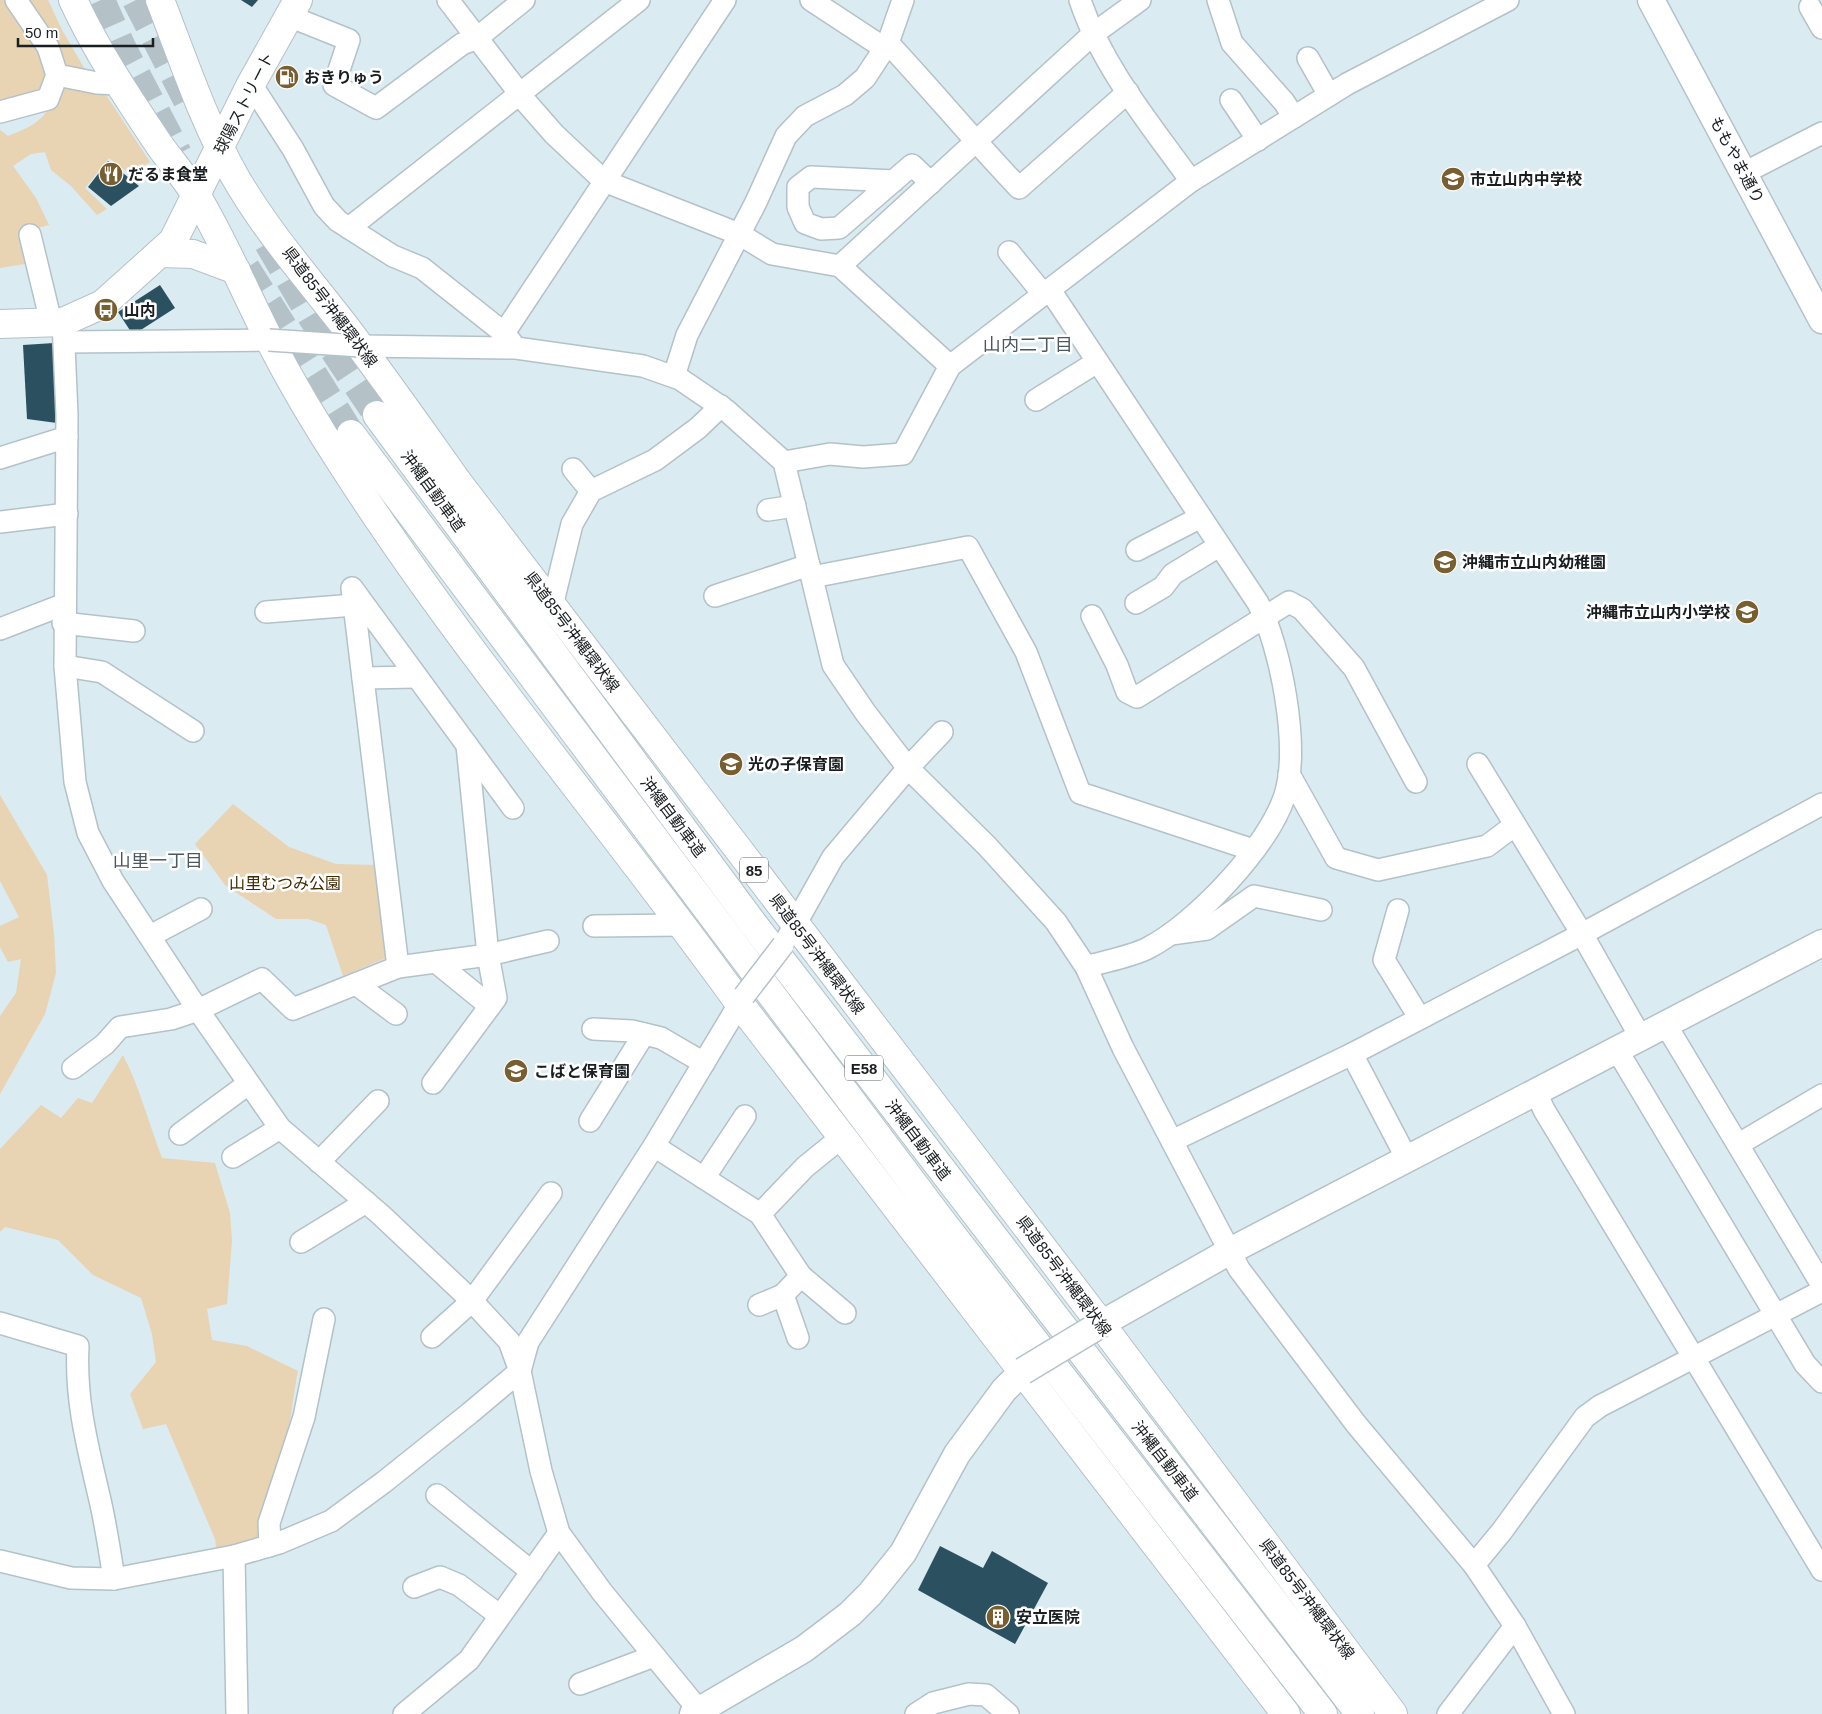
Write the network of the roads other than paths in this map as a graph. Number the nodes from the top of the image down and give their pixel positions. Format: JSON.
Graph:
{"nodes":[{"id":1,"x":16,"y":0,"type":"edge"},
{"id":2,"x":73,"y":0,"type":"edge"},
{"id":3,"x":160,"y":0,"type":"edge"},
{"id":4,"x":448,"y":0,"type":"edge"},
{"id":5,"x":524,"y":0,"type":"edge"},
{"id":6,"x":639,"y":0,"type":"edge"},
{"id":7,"x":725,"y":0,"type":"edge"},
{"id":8,"x":812,"y":0,"type":"edge"},
{"id":9,"x":903,"y":0,"type":"edge"},
{"id":10,"x":1080,"y":0,"type":"edge"},
{"id":11,"x":1140,"y":0,"type":"edge"},
{"id":12,"x":1218,"y":0,"type":"edge"},
{"id":13,"x":1508,"y":0,"type":"edge"},
{"id":14,"x":1651,"y":0,"type":"edge"},
{"id":15,"x":1810,"y":7,"type":"dead end"},
{"id":16,"x":293,"y":8,"type":"edge"},
{"id":17,"x":1822,"y":28,"type":"edge"},
{"id":18,"x":1093,"y":34,"type":"junction"},
{"id":19,"x":478,"y":38,"type":"junction"},
{"id":20,"x":886,"y":46,"type":"junction"},
{"id":21,"x":1308,"y":58,"type":"dead end"},
{"id":22,"x":57,"y":74,"type":"junction"},
{"id":23,"x":118,"y":84,"type":"junction"},
{"id":24,"x":251,"y":84,"type":"junction"},
{"id":25,"x":1128,"y":92,"type":"junction"},
{"id":26,"x":520,"y":95,"type":"junction"},
{"id":27,"x":1329,"y":95,"type":"junction"},
{"id":28,"x":1231,"y":100,"type":"dead end"},
{"id":29,"x":0,"y":112,"type":"edge"},
{"id":30,"x":1294,"y":117,"type":"junction"},
{"id":31,"x":1822,"y":133,"type":"edge"},
{"id":32,"x":1258,"y":140,"type":"junction"},
{"id":33,"x":975,"y":143,"type":"junction"},
{"id":34,"x":221,"y":149,"type":"junction"},
{"id":35,"x":1744,"y":173,"type":"junction"},
{"id":36,"x":604,"y":181,"type":"junction"},
{"id":37,"x":894,"y":181,"type":"dead end"},
{"id":38,"x":1191,"y":182,"type":"junction"},
{"id":39,"x":931,"y":183,"type":"junction"},
{"id":40,"x":197,"y":196,"type":"junction"},
{"id":41,"x":349,"y":228,"type":"junction"},
{"id":42,"x":739,"y":234,"type":"junction"},
{"id":43,"x":30,"y":235,"type":"dead end"},
{"id":44,"x":1008,"y":252,"type":"dead end"},
{"id":45,"x":160,"y":253,"type":"junction"},
{"id":46,"x":840,"y":266,"type":"junction"},
{"id":47,"x":236,"y":270,"type":"junction"},
{"id":48,"x":1047,"y":293,"type":"junction"},
{"id":49,"x":1822,"y":320,"type":"edge"},
{"id":50,"x":0,"y":324,"type":"edge"},
{"id":51,"x":60,"y":329,"type":"junction"},
{"id":52,"x":269,"y":340,"type":"junction"},
{"id":53,"x":510,"y":340,"type":"junction"},
{"id":54,"x":360,"y":346,"type":"junction"},
{"id":55,"x":1097,"y":362,"type":"junction"},
{"id":56,"x":950,"y":366,"type":"junction"},
{"id":57,"x":674,"y":376,"type":"junction"},
{"id":58,"x":1036,"y":400,"type":"dead end"},
{"id":59,"x":721,"y":406,"type":"junction"},
{"id":60,"x":376,"y":415,"type":"tunnel mouth"},
{"id":61,"x":350,"y":434,"type":"tunnel mouth"},
{"id":62,"x":67,"y":437,"type":"junction"},
{"id":63,"x":0,"y":458,"type":"edge"},
{"id":64,"x":784,"y":462,"type":"junction"},
{"id":65,"x":573,"y":469,"type":"dead end"},
{"id":66,"x":592,"y":491,"type":"junction"},
{"id":67,"x":795,"y":506,"type":"junction"},
{"id":68,"x":768,"y":510,"type":"dead end"},
{"id":69,"x":67,"y":514,"type":"junction"},
{"id":70,"x":1199,"y":518,"type":"junction"},
{"id":71,"x":0,"y":522,"type":"edge"},
{"id":72,"x":1218,"y":546,"type":"junction"},
{"id":73,"x":1137,"y":550,"type":"dead end"},
{"id":74,"x":811,"y":571,"type":"junction"},
{"id":75,"x":715,"y":596,"type":"dead end"},
{"id":76,"x":1136,"y":603,"type":"dead end"},
{"id":77,"x":354,"y":605,"type":"junction"},
{"id":78,"x":552,"y":606,"type":"junction"},
{"id":79,"x":266,"y":612,"type":"dead end"},
{"id":80,"x":64,"y":613,"type":"junction"},
{"id":81,"x":1092,"y":616,"type":"dead end"},
{"id":82,"x":1265,"y":616,"type":"junction"},
{"id":83,"x":0,"y":629,"type":"edge"},
{"id":84,"x":134,"y":631,"type":"dead end"},
{"id":85,"x":65,"y":666,"type":"junction"},
{"id":86,"x":417,"y":677,"type":"junction"},
{"id":87,"x":363,"y":678,"type":"junction"},
{"id":88,"x":193,"y":731,"type":"dead end"},
{"id":89,"x":942,"y":732,"type":"dead end"},
{"id":90,"x":467,"y":745,"type":"junction"},
{"id":91,"x":1478,"y":764,"type":"dead end"},
{"id":92,"x":908,"y":768,"type":"junction"},
{"id":93,"x":1289,"y":774,"type":"junction"},
{"id":94,"x":1416,"y":782,"type":"dead end"},
{"id":95,"x":513,"y":808,"type":"dead end"},
{"id":96,"x":1819,"y":811,"type":"edge"},
{"id":97,"x":1515,"y":825,"type":"junction"},
{"id":98,"x":1253,"y":850,"type":"junction"},
{"id":99,"x":201,"y":909,"type":"dead end"},
{"id":100,"x":1321,"y":910,"type":"dead end"},
{"id":101,"x":1398,"y":910,"type":"dead end"},
{"id":102,"x":683,"y":925,"type":"junction"},
{"id":103,"x":594,"y":926,"type":"dead end"},
{"id":104,"x":1170,"y":934,"type":"junction"},
{"id":105,"x":1582,"y":934,"type":"junction"},
{"id":106,"x":789,"y":935,"type":"junction"},
{"id":107,"x":150,"y":936,"type":"junction"},
{"id":108,"x":548,"y":941,"type":"dead end"},
{"id":109,"x":1822,"y":943,"type":"edge"},
{"id":110,"x":488,"y":955,"type":"junction"},
{"id":111,"x":436,"y":962,"type":"junction"},
{"id":112,"x":398,"y":967,"type":"junction"},
{"id":113,"x":1086,"y":967,"type":"junction"},
{"id":114,"x":356,"y":984,"type":"junction"},
{"id":115,"x":742,"y":1000,"type":"junction"},
{"id":116,"x":490,"y":1006,"type":"junction"},
{"id":117,"x":198,"y":1010,"type":"junction"},
{"id":118,"x":396,"y":1014,"type":"dead end"},
{"id":119,"x":1419,"y":1017,"type":"junction"},
{"id":120,"x":1666,"y":1025,"type":"junction"},
{"id":121,"x":593,"y":1029,"type":"dead end"},
{"id":122,"x":644,"y":1034,"type":"junction"},
{"id":123,"x":1641,"y":1038,"type":"junction"},
{"id":124,"x":1617,"y":1050,"type":"junction"},
{"id":125,"x":1352,"y":1054,"type":"junction"},
{"id":126,"x":704,"y":1063,"type":"junction"},
{"id":127,"x":73,"y":1068,"type":"dead end"},
{"id":128,"x":433,"y":1083,"type":"dead end"},
{"id":129,"x":248,"y":1084,"type":"junction"},
{"id":130,"x":1536,"y":1092,"type":"junction"},
{"id":131,"x":1822,"y":1095,"type":"edge"},
{"id":132,"x":378,"y":1101,"type":"dead end"},
{"id":133,"x":745,"y":1116,"type":"dead end"},
{"id":134,"x":590,"y":1121,"type":"dead end"},
{"id":135,"x":280,"y":1128,"type":"junction"},
{"id":136,"x":180,"y":1134,"type":"dead end"},
{"id":137,"x":842,"y":1137,"type":"junction"},
{"id":138,"x":1172,"y":1141,"type":"junction"},
{"id":139,"x":1739,"y":1144,"type":"junction"},
{"id":140,"x":654,"y":1146,"type":"junction"},
{"id":141,"x":233,"y":1157,"type":"dead end"},
{"id":142,"x":1407,"y":1159,"type":"junction"},
{"id":143,"x":319,"y":1162,"type":"junction"},
{"id":144,"x":704,"y":1178,"type":"junction"},
{"id":145,"x":550,"y":1193,"type":"dead end"},
{"id":146,"x":366,"y":1202,"type":"junction"},
{"id":147,"x":760,"y":1214,"type":"junction"},
{"id":148,"x":301,"y":1242,"type":"dead end"},
{"id":149,"x":1230,"y":1251,"type":"junction"},
{"id":150,"x":801,"y":1276,"type":"junction"},
{"id":151,"x":1822,"y":1285,"type":"edge"},
{"id":152,"x":1822,"y":1291,"type":"edge"},
{"id":153,"x":783,"y":1295,"type":"junction"},
{"id":154,"x":472,"y":1301,"type":"junction"},
{"id":155,"x":759,"y":1305,"type":"dead end"},
{"id":156,"x":845,"y":1313,"type":"dead end"},
{"id":157,"x":1776,"y":1316,"type":"junction"},
{"id":158,"x":324,"y":1319,"type":"dead end"},
{"id":159,"x":0,"y":1323,"type":"edge"},
{"id":160,"x":1101,"y":1324,"type":"junction"},
{"id":161,"x":432,"y":1337,"type":"dead end"},
{"id":162,"x":798,"y":1338,"type":"dead end"},
{"id":163,"x":1693,"y":1358,"type":"junction"},
{"id":164,"x":520,"y":1371,"type":"junction"},
{"id":165,"x":1024,"y":1371,"type":"junction"},
{"id":166,"x":1822,"y":1382,"type":"edge"},
{"id":167,"x":437,"y":1495,"type":"dead end"},
{"id":168,"x":559,"y":1533,"type":"junction"},
{"id":169,"x":270,"y":1546,"type":"junction"},
{"id":170,"x":234,"y":1556,"type":"junction"},
{"id":171,"x":0,"y":1561,"type":"edge"},
{"id":172,"x":1474,"y":1564,"type":"junction"},
{"id":173,"x":1822,"y":1570,"type":"edge"},
{"id":174,"x":532,"y":1572,"type":"junction"},
{"id":175,"x":114,"y":1579,"type":"junction"},
{"id":176,"x":414,"y":1587,"type":"dead end"},
{"id":177,"x":499,"y":1615,"type":"junction"},
{"id":178,"x":1515,"y":1626,"type":"junction"},
{"id":179,"x":654,"y":1656,"type":"junction"},
{"id":180,"x":580,"y":1684,"type":"dead end"},
{"id":181,"x":697,"y":1713,"type":"edge"},
{"id":182,"x":237,"y":1714,"type":"edge"},
{"id":183,"x":404,"y":1714,"type":"edge"},
{"id":184,"x":916,"y":1714,"type":"edge"},
{"id":185,"x":1008,"y":1714,"type":"edge"},
{"id":186,"x":1286,"y":1714,"type":"edge"},
{"id":187,"x":1323,"y":1714,"type":"edge"},
{"id":188,"x":1360,"y":1714,"type":"edge"},
{"id":189,"x":1393,"y":1714,"type":"edge"},
{"id":190,"x":1448,"y":1714,"type":"edge"},
{"id":191,"x":1564,"y":1714,"type":"edge"}],
"edges":[{"from":1,"to":22,"type":"street"},
{"from":2,"to":23,"type":"main road"},
{"from":3,"to":34,"type":"main road","name":"県道85号沖縄環状線","number":"85"},
{"from":4,"to":19,"type":"street"},
{"from":5,"to":19,"type":"street"},
{"from":6,"to":26,"type":"street"},
{"from":7,"to":36,"type":"street"},
{"from":8,"to":20,"type":"street"},
{"from":9,"to":20,"type":"street"},
{"from":10,"to":18,"type":"street"},
{"from":11,"to":18,"type":"street"},
{"from":12,"to":30,"type":"street"},
{"from":13,"to":27,"type":"street"},
{"from":14,"to":35,"type":"street","name":"ももやま通り"},
{"from":15,"to":17,"type":"street"},
{"from":16,"to":19,"type":"street"},
{"from":16,"to":24,"type":"main road","name":"球陽ストリート"},
{"from":18,"to":25,"type":"street"},
{"from":18,"to":33,"type":"street"},
{"from":19,"to":26,"type":"street"},
{"from":20,"to":33,"type":"street"},
{"from":20,"to":42,"type":"street"},
{"from":21,"to":27,"type":"street"},
{"from":22,"to":23,"type":"street"},
{"from":22,"to":29,"type":"street"},
{"from":23,"to":40,"type":"main road"},
{"from":24,"to":34,"type":"main road","name":"球陽ストリート"},
{"from":24,"to":41,"type":"street"},
{"from":25,"to":33,"type":"street"},
{"from":25,"to":38,"type":"street"},
{"from":26,"to":36,"type":"street"},
{"from":26,"to":41,"type":"street"},
{"from":27,"to":30,"type":"street"},
{"from":28,"to":32,"type":"street"},
{"from":30,"to":32,"type":"street"},
{"from":31,"to":35,"type":"street"},
{"from":32,"to":38,"type":"street"},
{"from":33,"to":39,"type":"street"},
{"from":34,"to":40,"type":"main road","name":"球陽ストリート"},
{"from":34,"to":54,"type":"main road","name":"県道85号沖縄環状線","number":"85"},
{"from":35,"to":49,"type":"street","name":"ももやま通り"},
{"from":36,"to":42,"type":"street"},
{"from":36,"to":53,"type":"street"},
{"from":37,"to":39,"type":"street"},
{"from":38,"to":48,"type":"street"},
{"from":39,"to":46,"type":"street"},
{"from":40,"to":45,"type":"main road","name":"球陽ストリート"},
{"from":40,"to":47,"type":"main road"},
{"from":41,"to":53,"type":"street"},
{"from":42,"to":46,"type":"street"},
{"from":42,"to":57,"type":"street"},
{"from":43,"to":51,"type":"street"},
{"from":44,"to":48,"type":"street"},
{"from":45,"to":47,"type":"main road"},
{"from":45,"to":51,"type":"main road","name":"球陽ストリート"},
{"from":46,"to":56,"type":"street"},
{"from":47,"to":52,"type":"main road"},
{"from":48,"to":55,"type":"street"},
{"from":48,"to":56,"type":"street"},
{"from":50,"to":51,"type":"main road","name":"球陽ストリート"},
{"from":51,"to":52,"type":"street"},
{"from":51,"to":62,"type":"street"},
{"from":52,"to":54,"type":"street","bridge":true},
{"from":52,"to":102,"type":"main road"},
{"from":53,"to":54,"type":"street"},
{"from":53,"to":57,"type":"street"},
{"from":54,"to":78,"type":"main road","name":"県道85号沖縄環状線","number":"85"},
{"from":55,"to":58,"type":"street"},
{"from":55,"to":70,"type":"street"},
{"from":56,"to":64,"type":"street"},
{"from":57,"to":59,"type":"street"},
{"from":59,"to":64,"type":"street"},
{"from":59,"to":66,"type":"street"},
{"from":60,"to":188,"type":"main road","name":"沖縄自動車道","number":"E58"},
{"from":61,"to":187,"type":"main road","name":"沖縄自動車道","number":"E58"},
{"from":62,"to":63,"type":"street"},
{"from":62,"to":69,"type":"street"},
{"from":64,"to":67,"type":"street"},
{"from":65,"to":66,"type":"street"},
{"from":66,"to":78,"type":"street"},
{"from":67,"to":68,"type":"street"},
{"from":67,"to":74,"type":"street"},
{"from":69,"to":71,"type":"street"},
{"from":69,"to":80,"type":"street"},
{"from":70,"to":72,"type":"street"},
{"from":70,"to":73,"type":"street"},
{"from":72,"to":76,"type":"street"},
{"from":72,"to":82,"type":"street"},
{"from":74,"to":75,"type":"street"},
{"from":74,"to":92,"type":"street"},
{"from":74,"to":98,"type":"street"},
{"from":77,"to":79,"type":"street"},
{"from":77,"to":86,"type":"street"},
{"from":77,"to":87,"type":"street"},
{"from":78,"to":106,"type":"main road","name":"県道85号沖縄環状線","number":"85"},
{"from":80,"to":83,"type":"street"},
{"from":80,"to":84,"type":"street"},
{"from":80,"to":85,"type":"street"},
{"from":81,"to":82,"type":"street"},
{"from":82,"to":93,"type":"street"},
{"from":82,"to":94,"type":"street"},
{"from":85,"to":88,"type":"street"},
{"from":85,"to":107,"type":"street"},
{"from":86,"to":87,"type":"street"},
{"from":86,"to":90,"type":"street"},
{"from":87,"to":112,"type":"street"},
{"from":89,"to":92,"type":"street"},
{"from":90,"to":95,"type":"street"},
{"from":90,"to":110,"type":"street"},
{"from":91,"to":97,"type":"street"},
{"from":92,"to":106,"type":"street"},
{"from":92,"to":113,"type":"street"},
{"from":93,"to":97,"type":"street"},
{"from":93,"to":98,"type":"street"},
{"from":96,"to":105,"type":"street"},
{"from":97,"to":105,"type":"street"},
{"from":98,"to":104,"type":"street"},
{"from":99,"to":107,"type":"street"},
{"from":100,"to":104,"type":"street"},
{"from":101,"to":119,"type":"street"},
{"from":102,"to":103,"type":"street"},
{"from":102,"to":115,"type":"main road"},
{"from":104,"to":113,"type":"street"},
{"from":105,"to":119,"type":"street"},
{"from":105,"to":123,"type":"street"},
{"from":106,"to":115,"type":"street","bridge":true},
{"from":106,"to":160,"type":"main road","name":"県道85号沖縄環状線","number":"85"},
{"from":107,"to":117,"type":"street"},
{"from":108,"to":110,"type":"street"},
{"from":109,"to":120,"type":"street"},
{"from":110,"to":111,"type":"street"},
{"from":110,"to":116,"type":"street"},
{"from":111,"to":112,"type":"street"},
{"from":111,"to":116,"type":"street"},
{"from":112,"to":114,"type":"street"},
{"from":113,"to":138,"type":"street"},
{"from":114,"to":117,"type":"street"},
{"from":114,"to":118,"type":"street"},
{"from":115,"to":126,"type":"street"},
{"from":115,"to":137,"type":"main road"},
{"from":116,"to":128,"type":"street"},
{"from":117,"to":127,"type":"street"},
{"from":117,"to":129,"type":"street"},
{"from":119,"to":125,"type":"street"},
{"from":120,"to":123,"type":"street"},
{"from":120,"to":139,"type":"street"},
{"from":121,"to":122,"type":"street"},
{"from":122,"to":126,"type":"street"},
{"from":122,"to":134,"type":"street"},
{"from":123,"to":124,"type":"street"},
{"from":124,"to":130,"type":"street"},
{"from":124,"to":157,"type":"street"},
{"from":125,"to":138,"type":"street"},
{"from":125,"to":142,"type":"street"},
{"from":126,"to":140,"type":"street"},
{"from":129,"to":135,"type":"street"},
{"from":129,"to":136,"type":"street"},
{"from":130,"to":142,"type":"street"},
{"from":130,"to":163,"type":"street"},
{"from":131,"to":139,"type":"street"},
{"from":132,"to":143,"type":"street"},
{"from":133,"to":144,"type":"street"},
{"from":135,"to":141,"type":"street"},
{"from":135,"to":143,"type":"street"},
{"from":137,"to":147,"type":"street"},
{"from":137,"to":165,"type":"main road"},
{"from":138,"to":149,"type":"street"},
{"from":139,"to":151,"type":"street"},
{"from":140,"to":144,"type":"street"},
{"from":140,"to":164,"type":"street"},
{"from":142,"to":149,"type":"street"},
{"from":143,"to":146,"type":"street"},
{"from":144,"to":147,"type":"street"},
{"from":145,"to":154,"type":"street"},
{"from":146,"to":148,"type":"street"},
{"from":146,"to":154,"type":"street"},
{"from":147,"to":150,"type":"street"},
{"from":149,"to":160,"type":"street"},
{"from":149,"to":172,"type":"street"},
{"from":150,"to":153,"type":"street"},
{"from":150,"to":156,"type":"street"},
{"from":152,"to":157,"type":"street"},
{"from":153,"to":155,"type":"street"},
{"from":153,"to":162,"type":"street"},
{"from":154,"to":161,"type":"street"},
{"from":154,"to":164,"type":"street"},
{"from":157,"to":163,"type":"street"},
{"from":157,"to":166,"type":"street"},
{"from":158,"to":169,"type":"street"},
{"from":159,"to":175,"type":"street"},
{"from":160,"to":165,"type":"street","bridge":true},
{"from":160,"to":189,"type":"main road","name":"県道85号沖縄環状線","number":"85"},
{"from":163,"to":172,"type":"street"},
{"from":163,"to":173,"type":"street"},
{"from":164,"to":168,"type":"street"},
{"from":164,"to":169,"type":"street"},
{"from":165,"to":181,"type":"street"},
{"from":165,"to":186,"type":"main road"},
{"from":167,"to":174,"type":"street"},
{"from":168,"to":174,"type":"street"},
{"from":168,"to":179,"type":"street"},
{"from":169,"to":170,"type":"street"},
{"from":170,"to":175,"type":"street"},
{"from":170,"to":182,"type":"street"},
{"from":171,"to":175,"type":"street"},
{"from":172,"to":178,"type":"street"},
{"from":174,"to":177,"type":"street"},
{"from":176,"to":177,"type":"street"},
{"from":177,"to":183,"type":"street"},
{"from":178,"to":190,"type":"street"},
{"from":178,"to":191,"type":"street"},
{"from":179,"to":180,"type":"street"},
{"from":179,"to":181,"type":"street"},
{"from":184,"to":185,"type":"street"}]}
